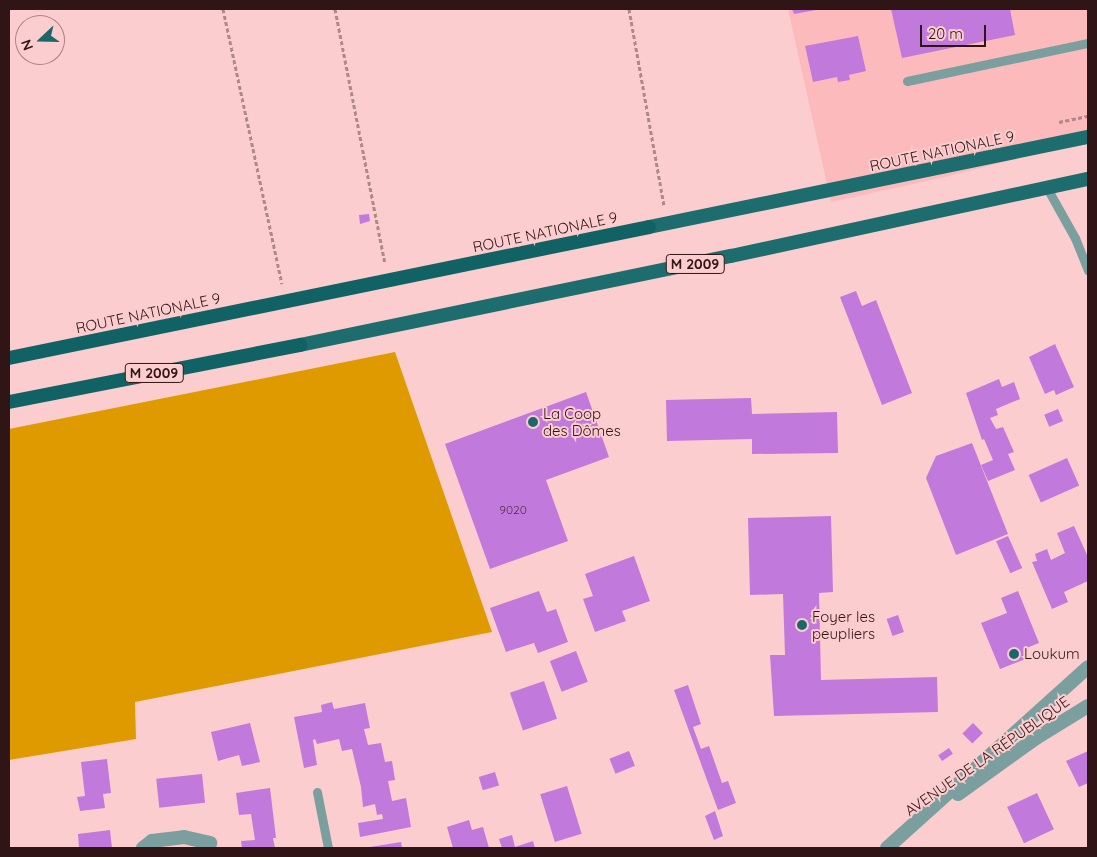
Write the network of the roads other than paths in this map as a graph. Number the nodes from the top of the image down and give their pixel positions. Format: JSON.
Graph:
{"nodes":[{"id":1,"x":1088,"y":43,"type":"edge"},
{"id":2,"x":906,"y":81,"type":"dead end"},
{"id":3,"x":1088,"y":137,"type":"edge"},
{"id":4,"x":1088,"y":179,"type":"edge"},
{"id":5,"x":1047,"y":188,"type":"junction"},
{"id":6,"x":649,"y":228,"type":"joint"},
{"id":7,"x":1088,"y":270,"type":"edge"},
{"id":8,"x":300,"y":345,"type":"joint"},
{"id":9,"x":9,"y":358,"type":"edge"},
{"id":10,"x":9,"y":402,"type":"edge"},
{"id":11,"x":1088,"y":667,"type":"edge"},
{"id":12,"x":1088,"y":677,"type":"edge"},
{"id":13,"x":1064,"y":689,"type":"junction"},
{"id":14,"x":1088,"y":706,"type":"edge"},
{"id":15,"x":317,"y":792,"type":"dead end"},
{"id":16,"x":905,"y":833,"type":"junction"},
{"id":17,"x":210,"y":843,"type":"dead end"},
{"id":18,"x":144,"y":848,"type":"edge"},
{"id":19,"x":328,"y":848,"type":"edge"},
{"id":20,"x":887,"y":848,"type":"edge"}],
"edges":[{"from":1,"to":2,"type":"lane"},
{"from":3,"to":6,"type":"main road","name":"ROUTE NATIONALE 9"},
{"from":4,"to":5,"type":"main road","number":"M 2009"},
{"from":5,"to":7,"type":"lane"},
{"from":5,"to":8,"type":"main road","number":"M 2009"},
{"from":6,"to":9,"type":"highway","name":"ROUTE NATIONALE 9"},
{"from":8,"to":10,"type":"highway","number":"M 2009"},
{"from":11,"to":13,"type":"street","name":"AVENUE DE LA RÉPUBLIQUE"},
{"from":12,"to":13,"type":"street"},
{"from":13,"to":16,"type":"street","name":"AVENUE DE LA RÉPUBLIQUE"},
{"from":14,"to":16,"type":"street","name":"AVENUE DE LA RÉPUBLIQUE"},
{"from":15,"to":19,"type":"lane"},
{"from":16,"to":20,"type":"street","name":"AVENUE DE LA RÉPUBLIQUE"},
{"from":17,"to":18,"type":"street"}]}
